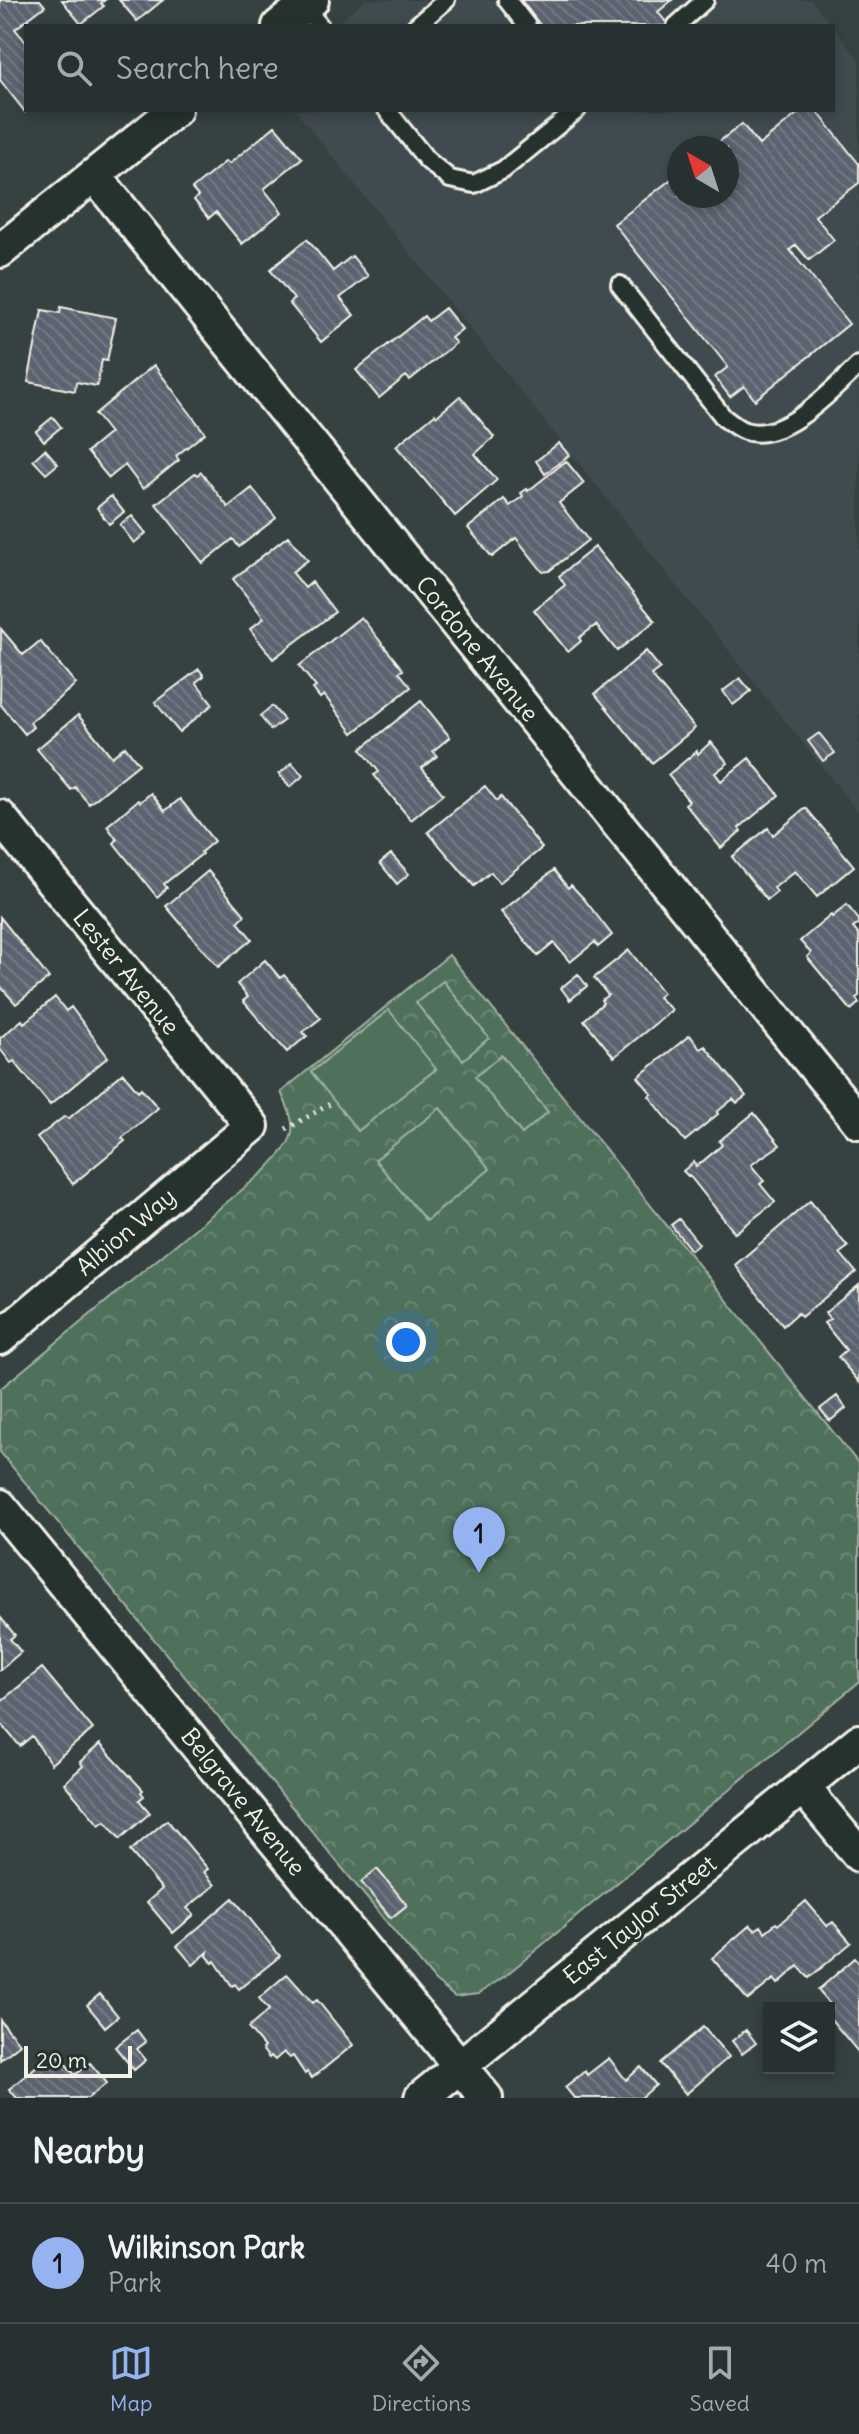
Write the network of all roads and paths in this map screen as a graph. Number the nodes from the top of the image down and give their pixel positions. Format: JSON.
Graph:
{"nodes":[{"id":1,"x":446,"y":0,"type":"edge"},
{"id":2,"x":507,"y":0,"type":"edge"},
{"id":3,"x":705,"y":0,"type":"edge"},
{"id":4,"x":418,"y":24,"type":"edge"},
{"id":5,"x":525,"y":24,"type":"edge"},
{"id":6,"x":678,"y":24,"type":"edge"},
{"id":7,"x":173,"y":112,"type":"edge"},
{"id":8,"x":389,"y":112,"type":"edge"},
{"id":9,"x":575,"y":112,"type":"edge"},
{"id":10,"x":94,"y":175,"type":"junction"},
{"id":11,"x":0,"y":251,"type":"edge"},
{"id":12,"x":620,"y":285,"type":"dead end"},
{"id":13,"x":859,"y":365,"type":"edge"},
{"id":14,"x":0,"y":817,"type":"edge"},
{"id":15,"x":330,"y":1104,"type":"dead end"},
{"id":16,"x":859,"y":1122,"type":"edge"},
{"id":17,"x":252,"y":1126,"type":"joint"},
{"id":18,"x":285,"y":1129,"type":"dead end"},
{"id":19,"x":0,"y":1338,"type":"edge"},
{"id":20,"x":0,"y":1506,"type":"edge"},
{"id":21,"x":859,"y":1741,"type":"edge"},
{"id":22,"x":803,"y":1787,"type":"junction"},
{"id":23,"x":859,"y":1855,"type":"edge"},
{"id":24,"x":460,"y":2067,"type":"junction"},
{"id":25,"x":421,"y":2098,"type":"edge"},
{"id":26,"x":486,"y":2098,"type":"edge"}],
"edges":[{"from":1,"to":4,"type":"lane"},
{"from":2,"to":5,"type":"lane"},
{"from":3,"to":6,"type":"lane"},
{"from":7,"to":10,"type":"street"},
{"from":8,"to":9,"type":"lane"},
{"from":10,"to":11,"type":"street"},
{"from":10,"to":16,"type":"street","name":"Cordone Avenue"},
{"from":12,"to":13,"type":"lane"},
{"from":14,"to":17,"type":"street","name":"Lester Avenue"},
{"from":15,"to":18,"type":"path"},
{"from":17,"to":19,"type":"street","name":"Albion Way"},
{"from":20,"to":24,"type":"street","name":"Belgrave Avenue"},
{"from":21,"to":22,"type":"street","name":"East Taylor Street"},
{"from":22,"to":23,"type":"street"},
{"from":22,"to":24,"type":"street","name":"East Taylor Street"},
{"from":24,"to":25,"type":"street","name":"East Taylor Street"},
{"from":24,"to":26,"type":"street","name":"Belgrave Avenue"}]}
